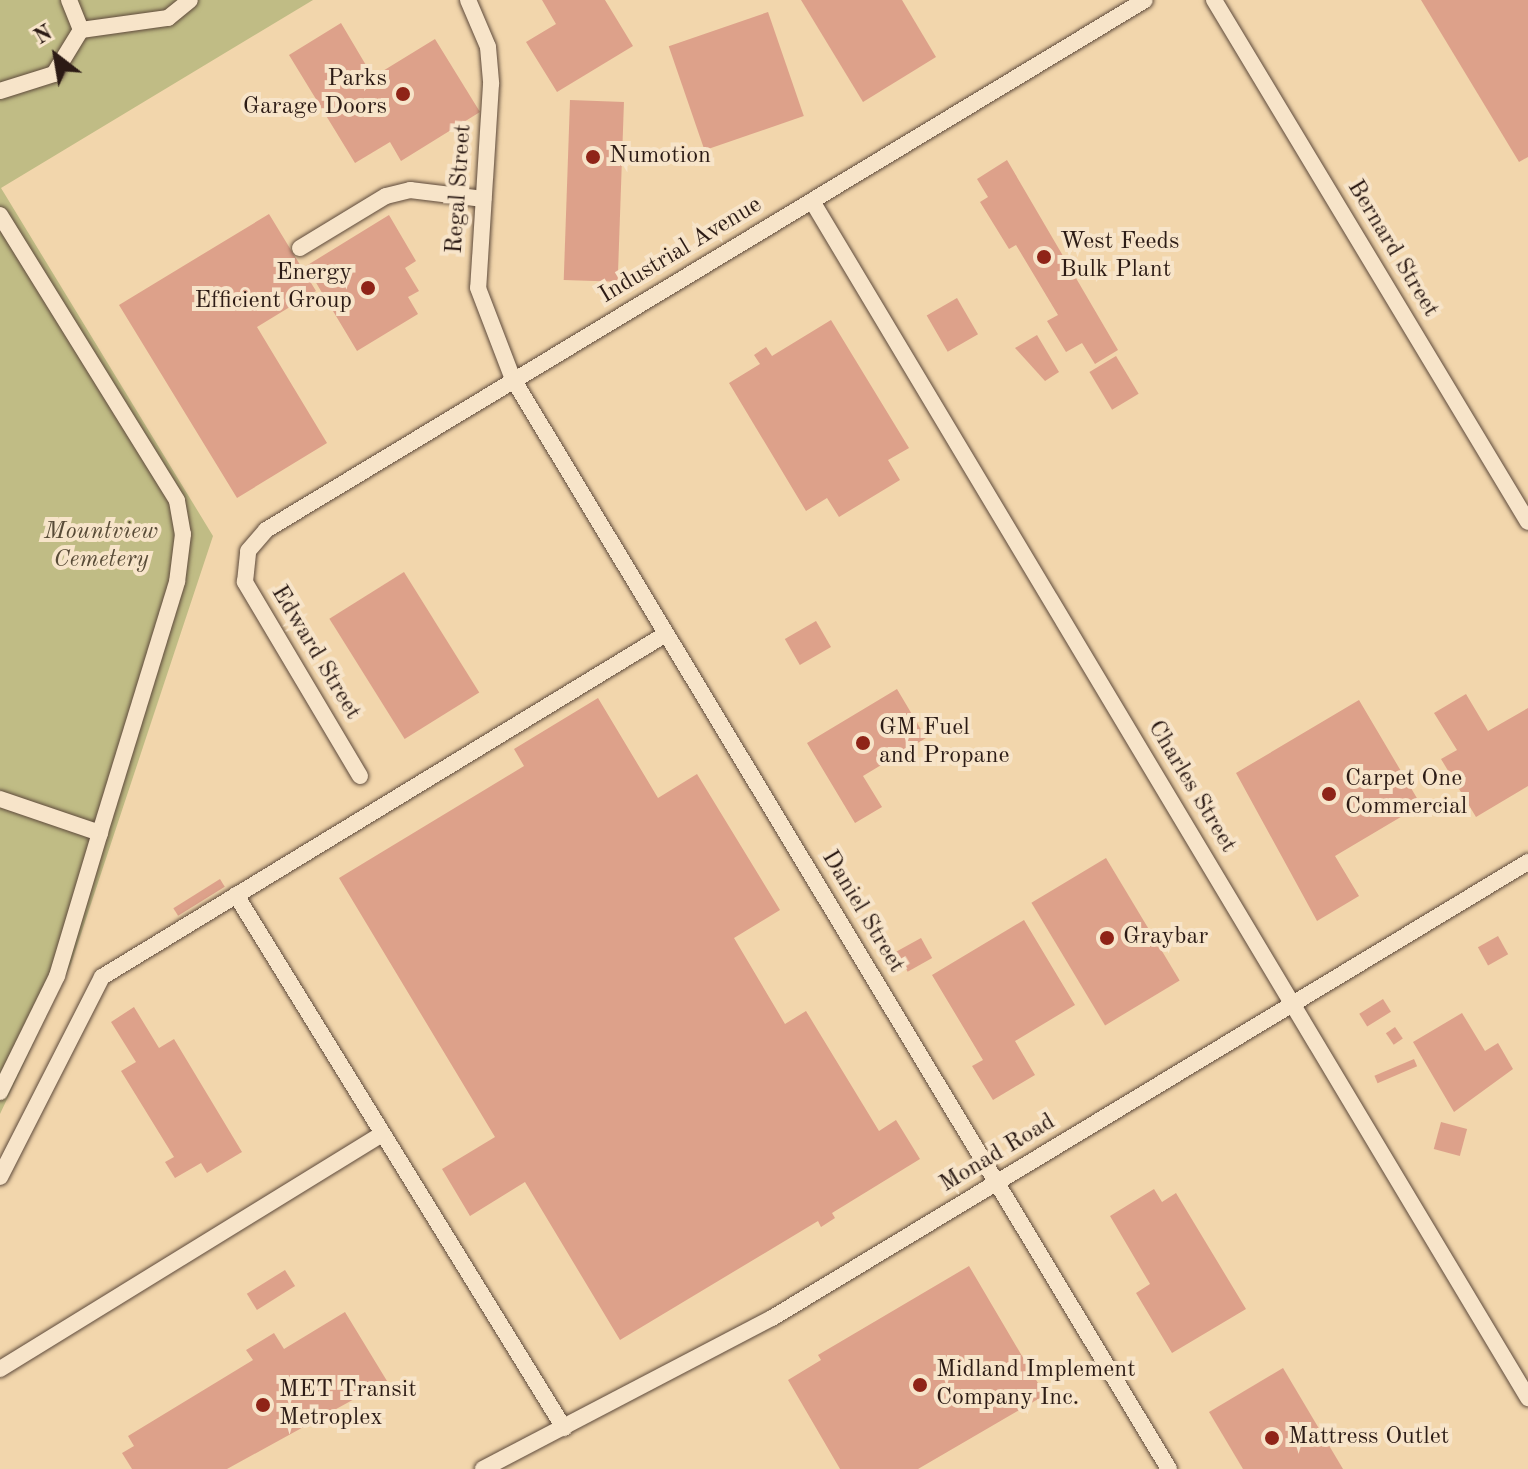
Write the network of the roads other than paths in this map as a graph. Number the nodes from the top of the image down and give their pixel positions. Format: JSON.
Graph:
{"nodes":[{"id":1,"x":69,"y":0,"type":"edge"},
{"id":2,"x":190,"y":0,"type":"edge"},
{"id":3,"x":468,"y":0,"type":"edge"},
{"id":4,"x":1145,"y":0,"type":"edge"},
{"id":5,"x":1214,"y":0,"type":"edge"},
{"id":6,"x":81,"y":30,"type":"junction"},
{"id":7,"x":0,"y":91,"type":"edge"},
{"id":8,"x":483,"y":199,"type":"junction"},
{"id":9,"x":812,"y":201,"type":"junction"},
{"id":10,"x":0,"y":215,"type":"edge"},
{"id":11,"x":300,"y":248,"type":"dead end"},
{"id":12,"x":513,"y":379,"type":"junction"},
{"id":13,"x":1528,"y":522,"type":"edge"},
{"id":14,"x":248,"y":551,"type":"joint"},
{"id":15,"x":666,"y":634,"type":"junction"},
{"id":16,"x":360,"y":776,"type":"dead end"},
{"id":17,"x":0,"y":799,"type":"edge"},
{"id":18,"x":100,"y":833,"type":"junction"},
{"id":19,"x":1528,"y":862,"type":"edge"},
{"id":20,"x":236,"y":895,"type":"junction"},
{"id":21,"x":1291,"y":1000,"type":"junction"},
{"id":22,"x":0,"y":1092,"type":"edge"},
{"id":23,"x":382,"y":1134,"type":"junction"},
{"id":24,"x":0,"y":1177,"type":"edge"},
{"id":25,"x":997,"y":1183,"type":"junction"},
{"id":26,"x":0,"y":1369,"type":"edge"},
{"id":27,"x":1528,"y":1398,"type":"edge"},
{"id":28,"x":564,"y":1428,"type":"junction"},
{"id":29,"x":483,"y":1469,"type":"edge"},
{"id":30,"x":1169,"y":1469,"type":"edge"}],
"edges":[{"from":1,"to":6,"type":"street"},
{"from":2,"to":6,"type":"street"},
{"from":3,"to":8,"type":"street","name":"Regal Street"},
{"from":4,"to":9,"type":"street","name":"Industrial Avenue"},
{"from":5,"to":13,"type":"street","name":"Bernard Street"},
{"from":6,"to":7,"type":"street"},
{"from":8,"to":11,"type":"street"},
{"from":8,"to":12,"type":"street","name":"Regal Street"},
{"from":9,"to":12,"type":"street","name":"Industrial Avenue"},
{"from":9,"to":21,"type":"street","name":"Charles Street"},
{"from":10,"to":18,"type":"street"},
{"from":12,"to":14,"type":"street","name":"Industrial Avenue"},
{"from":12,"to":15,"type":"street","name":"Daniel Street"},
{"from":14,"to":16,"type":"street","name":"Edward Street"},
{"from":15,"to":20,"type":"street"},
{"from":15,"to":25,"type":"street","name":"Daniel Street"},
{"from":17,"to":18,"type":"street"},
{"from":18,"to":22,"type":"street"},
{"from":19,"to":21,"type":"street","name":"Monad Road"},
{"from":20,"to":23,"type":"street"},
{"from":20,"to":24,"type":"street"},
{"from":21,"to":25,"type":"street","name":"Monad Road"},
{"from":21,"to":27,"type":"street","name":"Charles Street"},
{"from":23,"to":26,"type":"street"},
{"from":23,"to":28,"type":"street"},
{"from":25,"to":28,"type":"street","name":"Monad Road"},
{"from":25,"to":30,"type":"street","name":"Daniel Street"},
{"from":28,"to":29,"type":"street","name":"Monad Road"}]}
